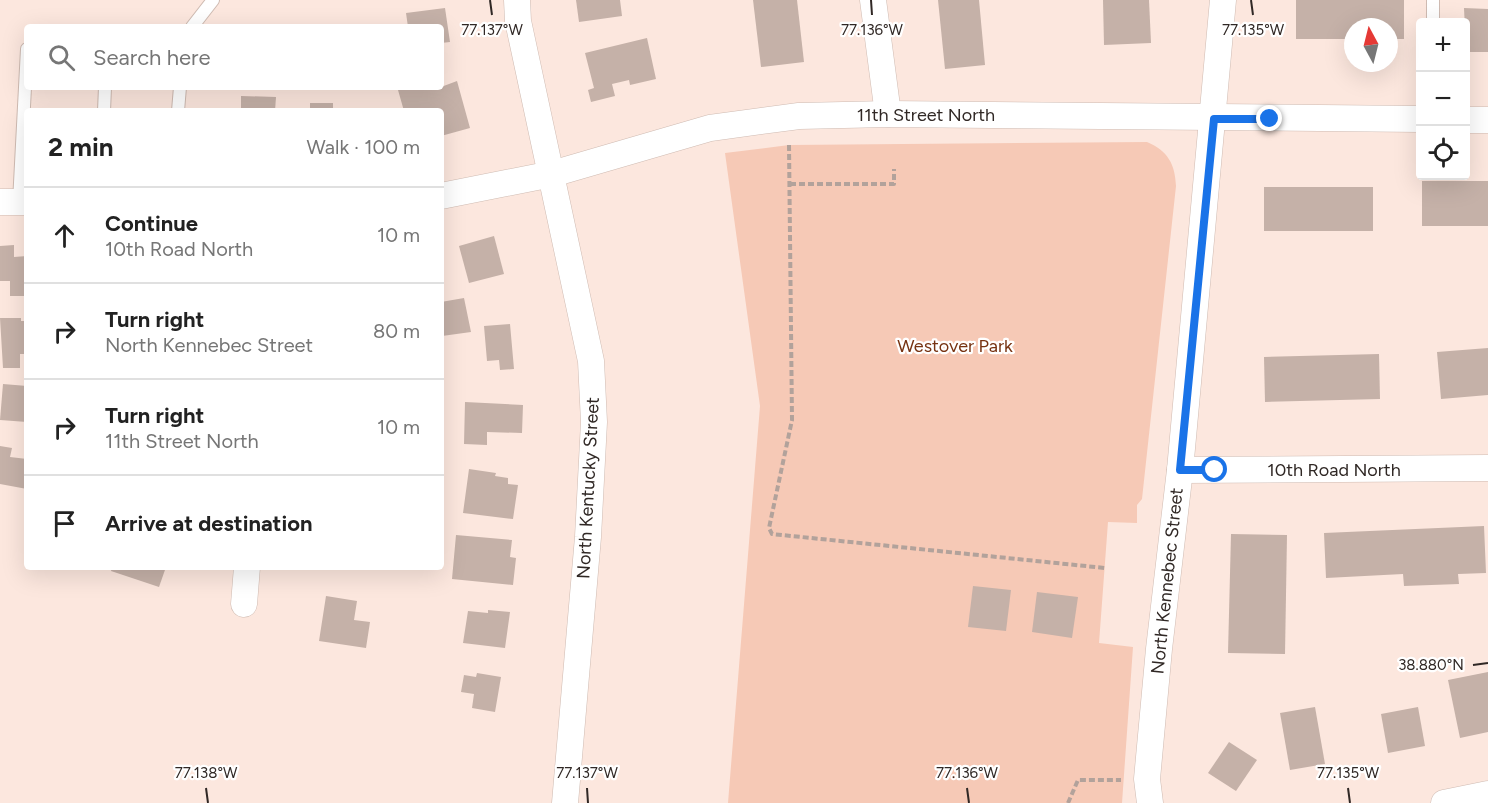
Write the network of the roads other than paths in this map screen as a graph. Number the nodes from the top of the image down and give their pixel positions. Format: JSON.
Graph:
{"nodes":[{"id":1,"x":213,"y":0,"type":"edge"},
{"id":2,"x":517,"y":0,"type":"edge"},
{"id":3,"x":873,"y":0,"type":"edge"},
{"id":4,"x":1223,"y":0,"type":"edge"},
{"id":5,"x":1433,"y":0,"type":"edge"},
{"id":6,"x":1433,"y":18,"type":"edge"},
{"id":7,"x":194,"y":24,"type":"edge"},
{"id":8,"x":24,"y":87,"type":"edge"},
{"id":9,"x":105,"y":90,"type":"edge"},
{"id":10,"x":180,"y":90,"type":"edge"},
{"id":11,"x":104,"y":108,"type":"edge"},
{"id":12,"x":178,"y":108,"type":"edge"},
{"id":13,"x":888,"y":114,"type":"junction"},
{"id":14,"x":1214,"y":119,"type":"junction"},
{"id":15,"x":1416,"y":119,"type":"edge"},
{"id":16,"x":1470,"y":120,"type":"edge"},
{"id":17,"x":1488,"y":120,"type":"edge"},
{"id":18,"x":552,"y":174,"type":"junction"},
{"id":19,"x":444,"y":195,"type":"edge"},
{"id":20,"x":15,"y":202,"type":"edge"},
{"id":21,"x":1488,"y":468,"type":"edge"},
{"id":22,"x":1180,"y":470,"type":"junction"},
{"id":23,"x":247,"y":570,"type":"edge"},
{"id":24,"x":244,"y":604,"type":"dead end"},
{"id":25,"x":1148,"y":791,"type":"edge"},
{"id":26,"x":1488,"y":794,"type":"edge"},
{"id":27,"x":565,"y":803,"type":"edge"},
{"id":28,"x":1444,"y":803,"type":"edge"}],
"edges":[{"from":1,"to":7,"type":"lane"},
{"from":2,"to":18,"type":"street","name":"North Kentucky Street"},
{"from":3,"to":13,"type":"street"},
{"from":4,"to":14,"type":"street","name":"North Kennebec Street"},
{"from":5,"to":6,"type":"lane"},
{"from":8,"to":20,"type":"lane"},
{"from":9,"to":11,"type":"lane"},
{"from":10,"to":12,"type":"lane"},
{"from":13,"to":14,"type":"street","name":"11th Street North"},
{"from":13,"to":18,"type":"street","name":"11th Street North"},
{"from":14,"to":15,"type":"street","name":"11th Street North"},
{"from":14,"to":22,"type":"street","name":"North Kennebec Street"},
{"from":16,"to":17,"type":"street"},
{"from":18,"to":19,"type":"street","name":"11th Street North"},
{"from":18,"to":27,"type":"street","name":"North Kentucky Street"},
{"from":21,"to":22,"type":"street","name":"10th Road North"},
{"from":22,"to":25,"type":"street","name":"North Kennebec Street"},
{"from":23,"to":24,"type":"street"},
{"from":26,"to":28,"type":"street"}]}
